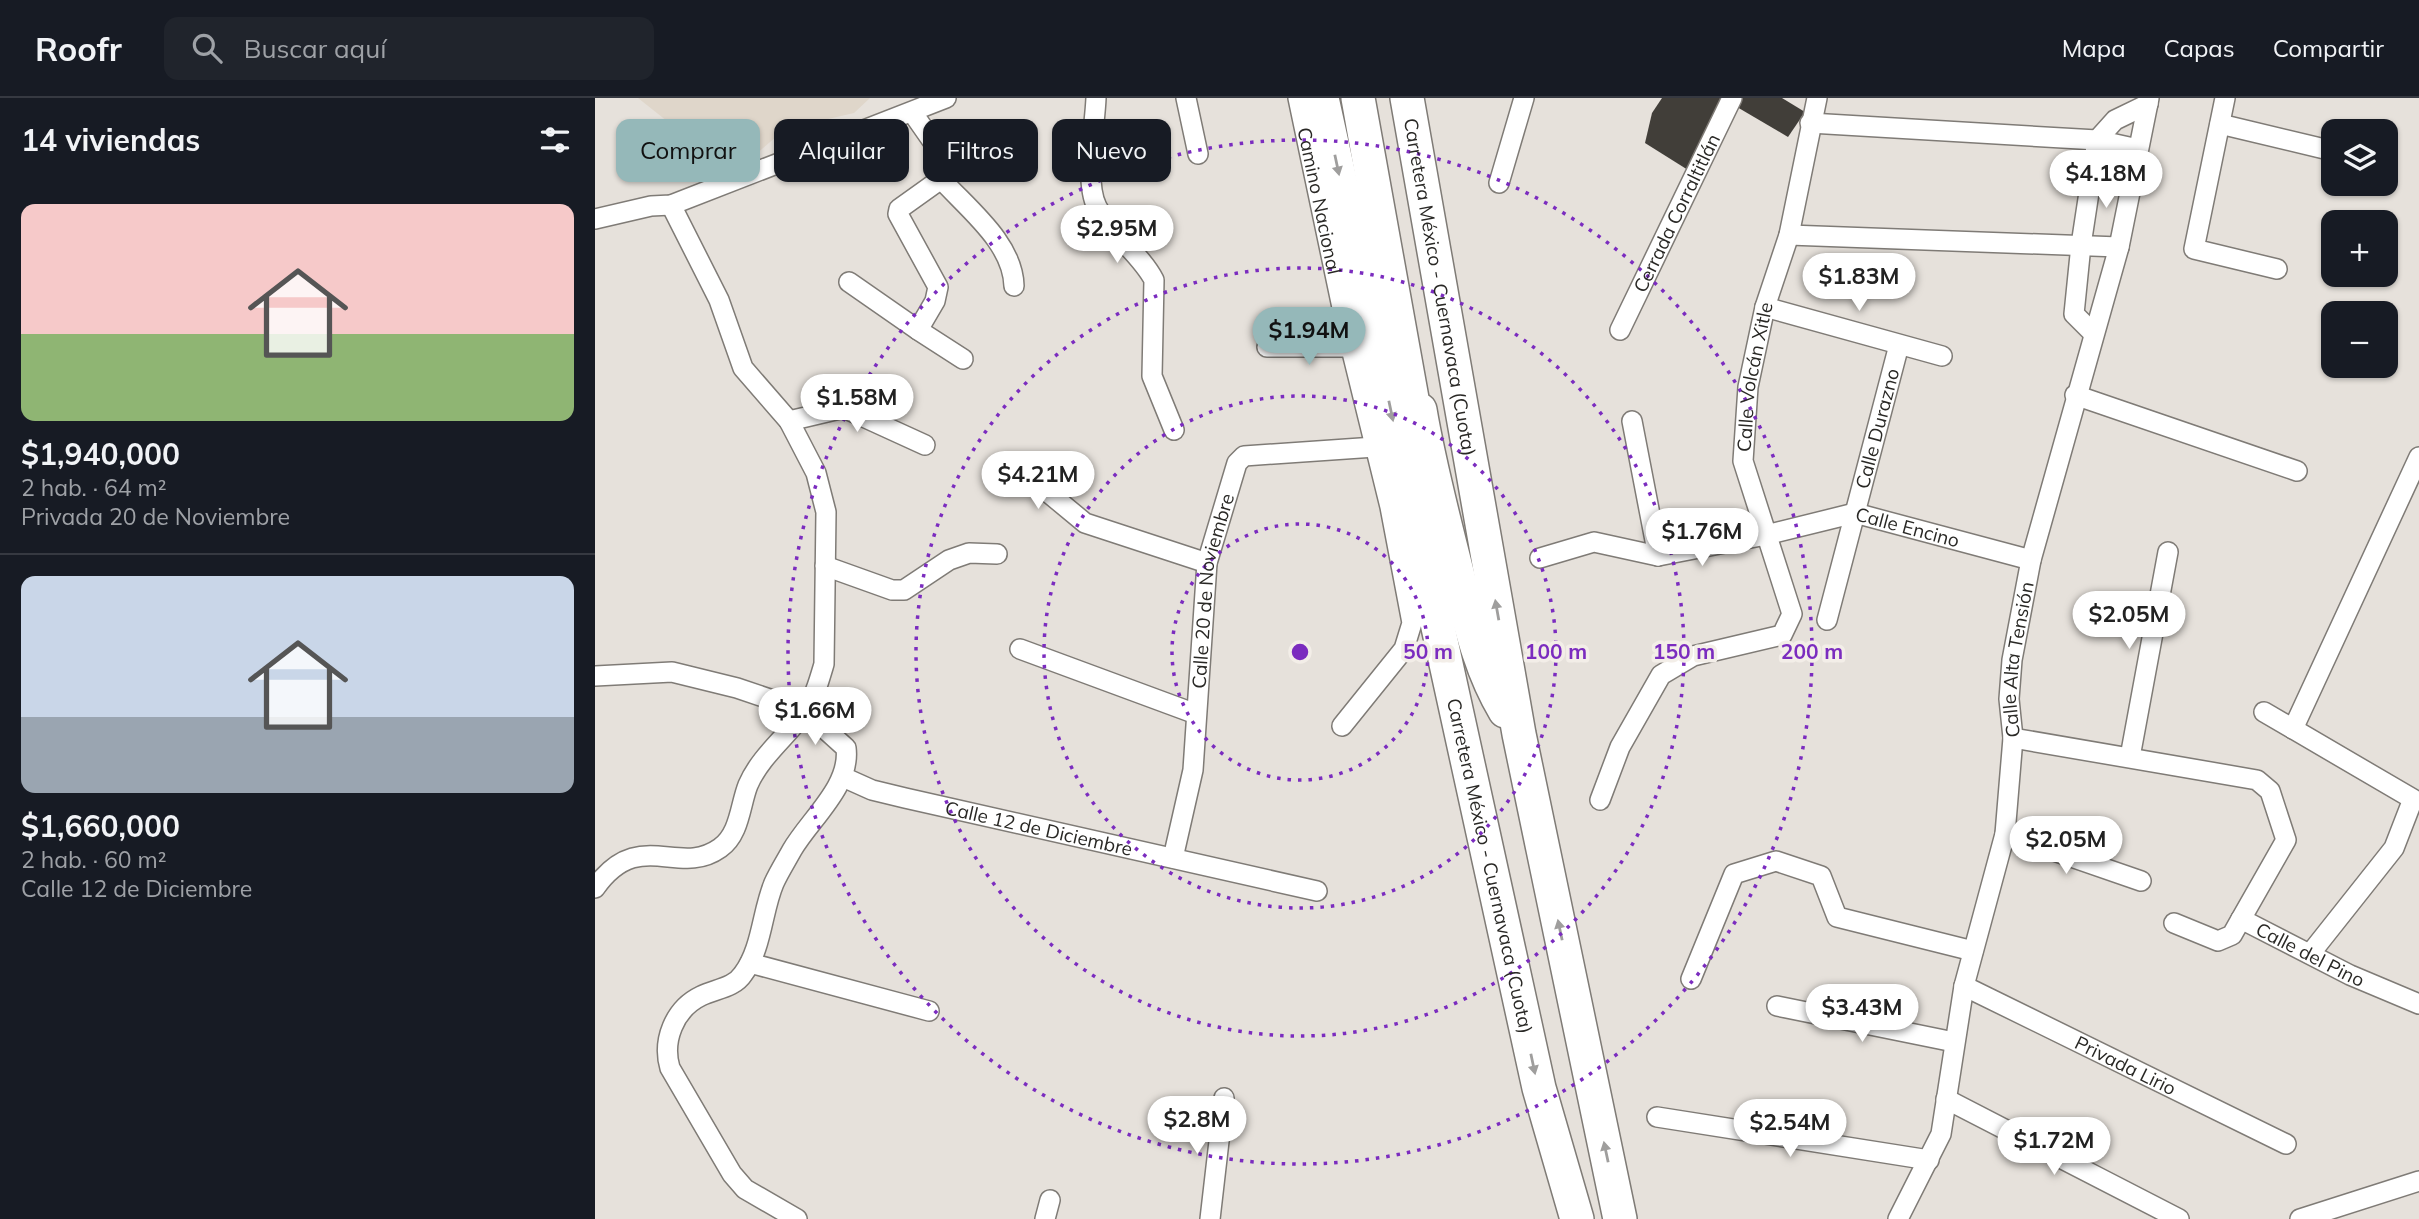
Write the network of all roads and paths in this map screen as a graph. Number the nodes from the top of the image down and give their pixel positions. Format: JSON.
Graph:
{"nodes":[{"id":1,"x":946,"y":98,"type":"edge"},
{"id":2,"x":1096,"y":98,"type":"edge"},
{"id":3,"x":1186,"y":98,"type":"edge"},
{"id":4,"x":1297,"y":98,"type":"edge"},
{"id":5,"x":1322,"y":98,"type":"edge"},
{"id":6,"x":1358,"y":98,"type":"edge"},
{"id":7,"x":1365,"y":98,"type":"edge"},
{"id":8,"x":1407,"y":98,"type":"edge"},
{"id":9,"x":1524,"y":98,"type":"edge"},
{"id":10,"x":1732,"y":98,"type":"edge"},
{"id":11,"x":1817,"y":98,"type":"edge"},
{"id":12,"x":2225,"y":98,"type":"edge"},
{"id":13,"x":2149,"y":101,"type":"edge"},
{"id":14,"x":912,"y":112,"type":"junction"},
{"id":15,"x":1810,"y":124,"type":"junction"},
{"id":16,"x":2220,"y":124,"type":"junction"},
{"id":17,"x":923,"y":128,"type":"edge"},
{"id":18,"x":2097,"y":140,"type":"junction"},
{"id":19,"x":2321,"y":148,"type":"edge"},
{"id":20,"x":2138,"y":149,"type":"junction"},
{"id":21,"x":1198,"y":153,"type":"dead end"},
{"id":22,"x":937,"y":182,"type":"edge"},
{"id":23,"x":944,"y":182,"type":"edge"},
{"id":24,"x":1499,"y":183,"type":"dead end"},
{"id":25,"x":1425,"y":190,"type":"junction"},
{"id":26,"x":671,"y":205,"type":"junction"},
{"id":27,"x":595,"y":219,"type":"edge"},
{"id":28,"x":1789,"y":235,"type":"junction"},
{"id":29,"x":1390,"y":241,"type":"junction"},
{"id":30,"x":2081,"y":245,"type":"junction"},
{"id":31,"x":2119,"y":247,"type":"junction"},
{"id":32,"x":2277,"y":269,"type":"dead end"},
{"id":33,"x":849,"y":282,"type":"dead end"},
{"id":34,"x":1014,"y":286,"type":"dead end"},
{"id":35,"x":1765,"y":307,"type":"junction"},
{"id":36,"x":918,"y":330,"type":"junction"},
{"id":37,"x":1620,"y":330,"type":"dead end"},
{"id":38,"x":2093,"y":333,"type":"junction"},
{"id":39,"x":1899,"y":345,"type":"junction"},
{"id":40,"x":1267,"y":347,"type":"dead end"},
{"id":41,"x":1350,"y":347,"type":"junction"},
{"id":42,"x":1942,"y":356,"type":"dead end"},
{"id":43,"x":963,"y":359,"type":"dead end"},
{"id":44,"x":2075,"y":395,"type":"junction"},
{"id":45,"x":789,"y":421,"type":"junction"},
{"id":46,"x":1632,"y":421,"type":"dead end"},
{"id":47,"x":1174,"y":430,"type":"dead end"},
{"id":48,"x":925,"y":445,"type":"dead end"},
{"id":49,"x":1375,"y":447,"type":"junction"},
{"id":50,"x":2419,"y":457,"type":"edge"},
{"id":51,"x":2297,"y":471,"type":"dead end"},
{"id":52,"x":1027,"y":475,"type":"dead end"},
{"id":53,"x":1854,"y":513,"type":"junction"},
{"id":54,"x":1766,"y":535,"type":"junction"},
{"id":55,"x":2168,"y":552,"type":"dead end"},
{"id":56,"x":997,"y":554,"type":"dead end"},
{"id":57,"x":1658,"y":556,"type":"junction"},
{"id":58,"x":1540,"y":558,"type":"dead end"},
{"id":59,"x":2031,"y":559,"type":"junction"},
{"id":60,"x":1206,"y":564,"type":"junction"},
{"id":61,"x":825,"y":566,"type":"junction"},
{"id":62,"x":1827,"y":620,"type":"dead end"},
{"id":63,"x":1020,"y":649,"type":"dead end"},
{"id":64,"x":595,"y":676,"type":"edge"},
{"id":65,"x":805,"y":711,"type":"junction"},
{"id":66,"x":2264,"y":712,"type":"dead end"},
{"id":67,"x":1196,"y":714,"type":"junction"},
{"id":68,"x":1342,"y":726,"type":"dead end"},
{"id":69,"x":2293,"y":729,"type":"junction"},
{"id":70,"x":1519,"y":734,"type":"junction"},
{"id":71,"x":2013,"y":738,"type":"junction"},
{"id":72,"x":2130,"y":757,"type":"junction"},
{"id":73,"x":843,"y":777,"type":"junction"},
{"id":74,"x":1600,"y":800,"type":"dead end"},
{"id":75,"x":2005,"y":834,"type":"junction"},
{"id":76,"x":1173,"y":858,"type":"junction"},
{"id":77,"x":2141,"y":881,"type":"dead end"},
{"id":78,"x":595,"y":888,"type":"edge"},
{"id":79,"x":1317,"y":891,"type":"dead end"},
{"id":80,"x":2241,"y":919,"type":"junction"},
{"id":81,"x":2174,"y":923,"type":"dead end"},
{"id":82,"x":1973,"y":951,"type":"junction"},
{"id":83,"x":2311,"y":954,"type":"junction"},
{"id":84,"x":750,"y":963,"type":"junction"},
{"id":85,"x":1691,"y":979,"type":"dead end"},
{"id":86,"x":1964,"y":986,"type":"junction"},
{"id":87,"x":2419,"y":1004,"type":"edge"},
{"id":88,"x":1777,"y":1006,"type":"dead end"},
{"id":89,"x":929,"y":1011,"type":"dead end"},
{"id":90,"x":1954,"y":1042,"type":"junction"},
{"id":91,"x":1224,"y":1098,"type":"dead end"},
{"id":92,"x":1946,"y":1099,"type":"junction"},
{"id":93,"x":1657,"y":1117,"type":"dead end"},
{"id":94,"x":2286,"y":1144,"type":"dead end"},
{"id":95,"x":1929,"y":1160,"type":"junction"},
{"id":96,"x":2419,"y":1181,"type":"edge"},
{"id":97,"x":797,"y":1219,"type":"edge"},
{"id":98,"x":1210,"y":1219,"type":"edge"},
{"id":99,"x":1580,"y":1219,"type":"edge"},
{"id":100,"x":1621,"y":1219,"type":"edge"},
{"id":101,"x":1898,"y":1219,"type":"edge"},
{"id":102,"x":2179,"y":1219,"type":"edge"},
{"id":103,"x":2300,"y":1219,"type":"edge"}],
"edges":[{"from":1,"to":14,"type":"street"},
{"from":2,"to":47,"type":"street"},
{"from":3,"to":21,"type":"street"},
{"from":4,"to":41,"type":"street","name":"Camino Nacional"},
{"from":5,"to":99,"type":"highway","name":"Carretera México - Cuernavaca (Cuota)","one_way":true},
{"from":6,"to":99,"type":"highway"},
{"from":7,"to":29,"type":"highway"},
{"from":8,"to":25,"type":"highway","name":"Carretera México - Cuernavaca (Cuota)"},
{"from":9,"to":24,"type":"street"},
{"from":10,"to":37,"type":"street","name":"Cerrada Corraltitlán"},
{"from":11,"to":15,"type":"street","name":"Calle Volcán Xitle"},
{"from":12,"to":16,"type":"street"},
{"from":13,"to":18,"type":"street"},
{"from":13,"to":20,"type":"street","name":"Calle Alta Tensión"},
{"from":14,"to":17,"type":"street"},
{"from":14,"to":26,"type":"street"},
{"from":15,"to":18,"type":"street"},
{"from":15,"to":28,"type":"street","name":"Calle Volcán Xitle"},
{"from":16,"to":19,"type":"street"},
{"from":16,"to":32,"type":"street"},
{"from":18,"to":20,"type":"street"},
{"from":18,"to":30,"type":"street"},
{"from":20,"to":31,"type":"street","name":"Calle Alta Tensión"},
{"from":22,"to":36,"type":"street"},
{"from":23,"to":34,"type":"street"},
{"from":25,"to":29,"type":"highway"},
{"from":70,"to":25,"type":"highway","name":"Carretera México - Cuernavaca (Cuota)","one_way":true},
{"from":26,"to":27,"type":"street"},
{"from":26,"to":45,"type":"street"},
{"from":28,"to":30,"type":"street"},
{"from":28,"to":35,"type":"street","name":"Calle Volcán Xitle"},
{"from":29,"to":70,"type":"highway"},
{"from":30,"to":31,"type":"street"},
{"from":30,"to":38,"type":"street"},
{"from":31,"to":38,"type":"street","name":"Calle Alta Tensión"},
{"from":33,"to":36,"type":"street"},
{"from":35,"to":39,"type":"street"},
{"from":35,"to":54,"type":"street","name":"Calle Volcán Xitle"},
{"from":36,"to":43,"type":"street"},
{"from":38,"to":44,"type":"street","name":"Calle Alta Tensión"},
{"from":39,"to":42,"type":"street"},
{"from":39,"to":53,"type":"street","name":"Calle Durazno"},
{"from":40,"to":41,"type":"street"},
{"from":41,"to":49,"type":"street","name":"Camino Nacional"},
{"from":44,"to":51,"type":"street"},
{"from":44,"to":59,"type":"street","name":"Calle Alta Tensión"},
{"from":45,"to":48,"type":"street"},
{"from":45,"to":61,"type":"street"},
{"from":46,"to":57,"type":"street"},
{"from":49,"to":60,"type":"street","name":"Calle 20 de Noviembre"},
{"from":49,"to":68,"type":"street","name":"Camino Nacional"},
{"from":50,"to":69,"type":"street"},
{"from":52,"to":60,"type":"street"},
{"from":53,"to":54,"type":"street","name":"Calle Encino"},
{"from":53,"to":59,"type":"street","name":"Calle Encino"},
{"from":53,"to":62,"type":"street","name":"Calle Durazno"},
{"from":54,"to":57,"type":"street","name":"Calle Encino"},
{"from":54,"to":74,"type":"street","name":"Calle Volcán Xitle"},
{"from":55,"to":72,"type":"street"},
{"from":56,"to":61,"type":"street"},
{"from":57,"to":58,"type":"street","name":"Calle Encino"},
{"from":59,"to":71,"type":"street","name":"Calle Alta Tensión"},
{"from":60,"to":67,"type":"street","name":"Calle 20 de Noviembre"},
{"from":61,"to":65,"type":"street"},
{"from":63,"to":67,"type":"street"},
{"from":64,"to":65,"type":"street"},
{"from":65,"to":73,"type":"street"},
{"from":65,"to":78,"type":"street"},
{"from":66,"to":69,"type":"street"},
{"from":67,"to":76,"type":"street","name":"Calle 20 de Noviembre"},
{"from":69,"to":83,"type":"street"},
{"from":100,"to":70,"type":"highway","name":"Carretera México - Cuernavaca (Cuota)","one_way":true},
{"from":71,"to":72,"type":"street"},
{"from":71,"to":75,"type":"street","name":"Calle Alta Tensión"},
{"from":72,"to":80,"type":"street"},
{"from":73,"to":76,"type":"street","name":"Calle 12 de Diciembre"},
{"from":73,"to":84,"type":"street"},
{"from":75,"to":77,"type":"street"},
{"from":75,"to":82,"type":"street","name":"Calle Alta Tensión"},
{"from":76,"to":79,"type":"street","name":"Calle 12 de Diciembre"},
{"from":80,"to":81,"type":"street","name":"Calle del Pino"},
{"from":80,"to":83,"type":"street","name":"Calle del Pino"},
{"from":82,"to":85,"type":"street"},
{"from":82,"to":86,"type":"street","name":"Calle Alta Tensión"},
{"from":83,"to":87,"type":"street","name":"Calle del Pino"},
{"from":84,"to":89,"type":"street"},
{"from":84,"to":97,"type":"street"},
{"from":86,"to":90,"type":"street","name":"Calle Alta Tensión"},
{"from":86,"to":94,"type":"street","name":"Privada Lirio"},
{"from":88,"to":90,"type":"street"},
{"from":90,"to":92,"type":"street","name":"Calle Alta Tensión"},
{"from":91,"to":98,"type":"street"},
{"from":92,"to":95,"type":"street","name":"Calle Alta Tensión"},
{"from":92,"to":102,"type":"street"},
{"from":93,"to":95,"type":"street"},
{"from":95,"to":101,"type":"street","name":"Calle Alta Tensión"},
{"from":96,"to":103,"type":"street"}]}
